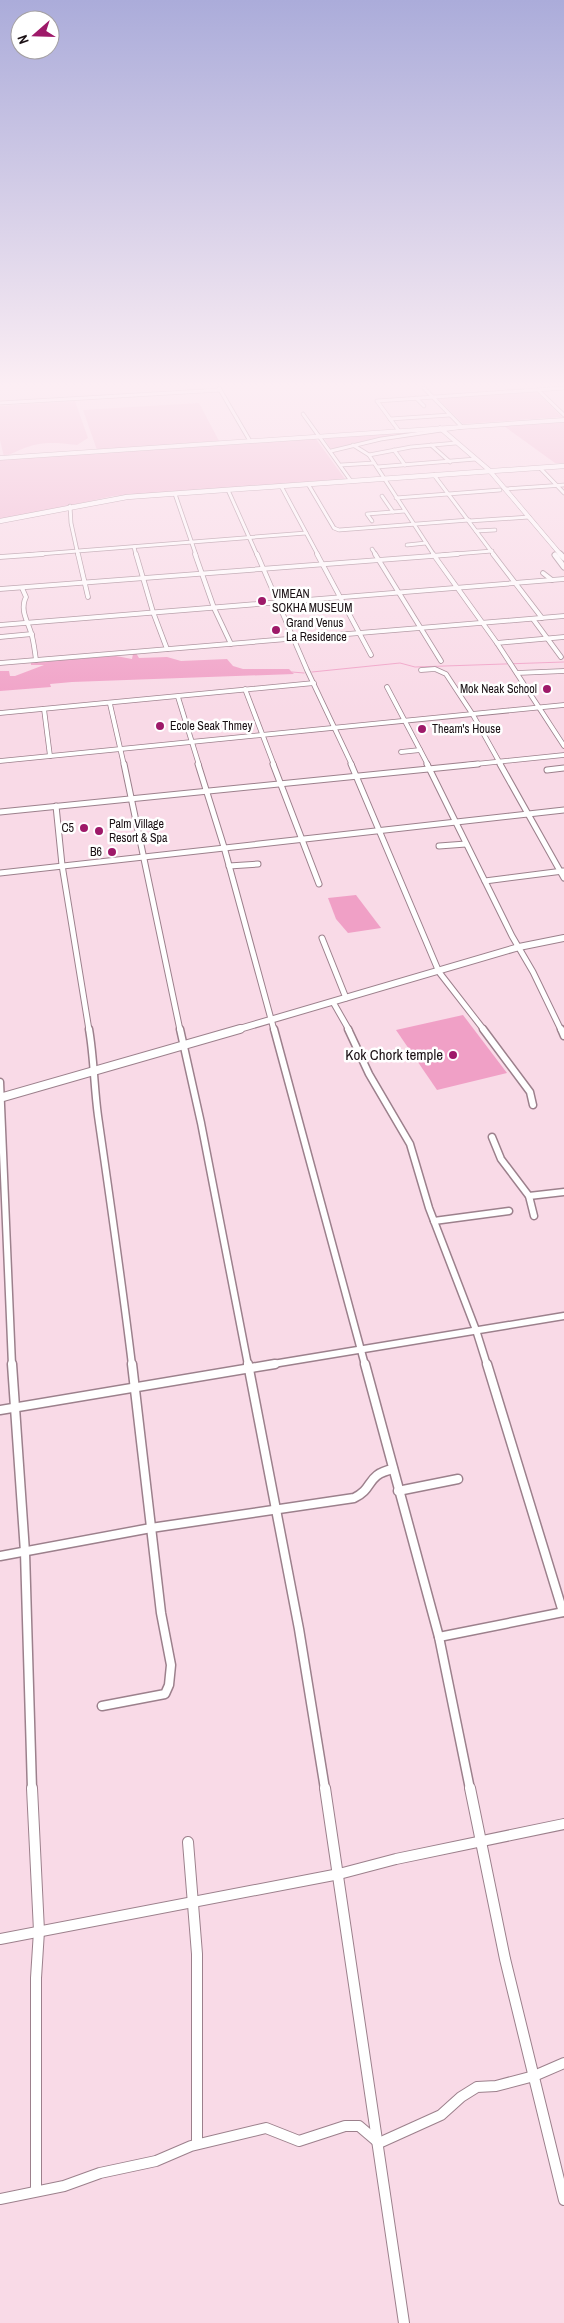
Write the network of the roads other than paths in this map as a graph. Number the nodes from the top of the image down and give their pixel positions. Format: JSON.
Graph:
{"nodes":[{"id":1,"x":140,"y":496,"type":"edge"},
{"id":2,"x":175,"y":496,"type":"edge"},
{"id":3,"x":231,"y":496,"type":"edge"},
{"id":4,"x":287,"y":496,"type":"edge"},
{"id":5,"x":315,"y":496,"type":"edge"},
{"id":6,"x":382,"y":496,"type":"dead end"},
{"id":7,"x":417,"y":496,"type":"edge"},
{"id":8,"x":450,"y":496,"type":"edge"},
{"id":9,"x":505,"y":496,"type":"edge"},
{"id":10,"x":512,"y":496,"type":"edge"},
{"id":11,"x":396,"y":498,"type":"joint"},
{"id":12,"x":70,"y":506,"type":"junction"},
{"id":13,"x":405,"y":511,"type":"junction"},
{"id":14,"x":393,"y":512,"type":"junction"},
{"id":15,"x":523,"y":517,"type":"junction"},
{"id":16,"x":529,"y":517,"type":"junction"},
{"id":17,"x":0,"y":521,"type":"edge"},
{"id":18,"x":372,"y":521,"type":"dead end"},
{"id":19,"x":469,"y":521,"type":"junction"},
{"id":20,"x":413,"y":525,"type":"junction"},
{"id":21,"x":495,"y":530,"type":"dead end"},
{"id":22,"x":476,"y":531,"type":"junction"},
{"id":23,"x":306,"y":533,"type":"junction"},
{"id":24,"x":250,"y":539,"type":"junction"},
{"id":25,"x":191,"y":543,"type":"junction"},
{"id":26,"x":426,"y":543,"type":"junction"},
{"id":27,"x":407,"y":545,"type":"dead end"},
{"id":28,"x":134,"y":547,"type":"junction"},
{"id":29,"x":372,"y":549,"type":"dead end"},
{"id":30,"x":78,"y":551,"type":"junction"},
{"id":31,"x":492,"y":551,"type":"junction"},
{"id":32,"x":435,"y":555,"type":"junction"},
{"id":33,"x":0,"y":557,"type":"edge"},
{"id":34,"x":564,"y":558,"type":"edge"},
{"id":35,"x":380,"y":560,"type":"junction"},
{"id":36,"x":324,"y":565,"type":"junction"},
{"id":37,"x":564,"y":567,"type":"edge"},
{"id":38,"x":264,"y":568,"type":"junction"},
{"id":39,"x":543,"y":573,"type":"dead end"},
{"id":40,"x":202,"y":574,"type":"junction"},
{"id":41,"x":144,"y":578,"type":"junction"},
{"id":42,"x":564,"y":579,"type":"edge"},
{"id":43,"x":552,"y":580,"type":"junction"},
{"id":44,"x":84,"y":584,"type":"junction"},
{"id":45,"x":516,"y":584,"type":"junction"},
{"id":46,"x":22,"y":588,"type":"junction"},
{"id":47,"x":458,"y":588,"type":"junction"},
{"id":48,"x":0,"y":589,"type":"edge"},
{"id":49,"x":400,"y":593,"type":"junction"},
{"id":50,"x":88,"y":597,"type":"dead end"},
{"id":51,"x":341,"y":597,"type":"junction"},
{"id":52,"x":280,"y":603,"type":"junction"},
{"id":53,"x":214,"y":608,"type":"junction"},
{"id":54,"x":153,"y":612,"type":"junction"},
{"id":55,"x":564,"y":616,"type":"edge"},
{"id":56,"x":542,"y":618,"type":"junction"},
{"id":57,"x":532,"y":619,"type":"junction"},
{"id":58,"x":26,"y":623,"type":"junction"},
{"id":59,"x":483,"y":623,"type":"junction"},
{"id":60,"x":0,"y":625,"type":"edge"},
{"id":61,"x":421,"y":629,"type":"junction"},
{"id":62,"x":32,"y":634,"type":"junction"},
{"id":63,"x":360,"y":634,"type":"junction"},
{"id":64,"x":0,"y":636,"type":"edge"},
{"id":65,"x":564,"y":637,"type":"edge"},
{"id":66,"x":294,"y":639,"type":"junction"},
{"id":67,"x":547,"y":639,"type":"junction"},
{"id":68,"x":497,"y":643,"type":"junction"},
{"id":69,"x":231,"y":644,"type":"junction"},
{"id":70,"x":167,"y":649,"type":"junction"},
{"id":71,"x":371,"y":655,"type":"dead end"},
{"id":72,"x":562,"y":657,"type":"dead end"},
{"id":73,"x":36,"y":660,"type":"junction"},
{"id":74,"x":442,"y":661,"type":"dead end"},
{"id":75,"x":0,"y":663,"type":"edge"},
{"id":76,"x":421,"y":670,"type":"dead end"},
{"id":77,"x":564,"y":671,"type":"edge"},
{"id":78,"x":516,"y":673,"type":"junction"},
{"id":79,"x":314,"y":683,"type":"junction"},
{"id":80,"x":387,"y":687,"type":"dead end"},
{"id":81,"x":245,"y":690,"type":"junction"},
{"id":82,"x":178,"y":697,"type":"junction"},
{"id":83,"x":110,"y":704,"type":"junction"},
{"id":84,"x":564,"y":705,"type":"edge"},
{"id":85,"x":538,"y":708,"type":"junction"},
{"id":86,"x":44,"y":709,"type":"junction"},
{"id":87,"x":0,"y":713,"type":"edge"},
{"id":88,"x":473,"y":715,"type":"junction"},
{"id":89,"x":406,"y":721,"type":"junction"},
{"id":90,"x":336,"y":728,"type":"junction"},
{"id":91,"x":262,"y":735,"type":"junction"},
{"id":92,"x":192,"y":741,"type":"junction"},
{"id":93,"x":564,"y":746,"type":"edge"},
{"id":94,"x":121,"y":749,"type":"junction"},
{"id":95,"x":420,"y":750,"type":"junction"},
{"id":96,"x":401,"y":752,"type":"dead end"},
{"id":97,"x":564,"y":755,"type":"edge"},
{"id":98,"x":50,"y":756,"type":"junction"},
{"id":99,"x":0,"y":761,"type":"edge"},
{"id":100,"x":499,"y":762,"type":"junction"},
{"id":101,"x":564,"y":768,"type":"edge"},
{"id":102,"x":429,"y":770,"type":"junction"},
{"id":103,"x":547,"y":770,"type":"dead end"},
{"id":104,"x":356,"y":777,"type":"junction"},
{"id":105,"x":281,"y":784,"type":"junction"},
{"id":106,"x":206,"y":791,"type":"junction"},
{"id":107,"x":132,"y":799,"type":"junction"},
{"id":108,"x":56,"y":806,"type":"junction"},
{"id":109,"x":564,"y":810,"type":"edge"},
{"id":110,"x":0,"y":812,"type":"edge"},
{"id":111,"x":528,"y":814,"type":"junction"},
{"id":112,"x":455,"y":822,"type":"junction"},
{"id":113,"x":379,"y":831,"type":"junction"},
{"id":114,"x":302,"y":840,"type":"junction"},
{"id":115,"x":466,"y":844,"type":"junction"},
{"id":116,"x":439,"y":846,"type":"dead end"},
{"id":117,"x":224,"y":848,"type":"junction"},
{"id":118,"x":143,"y":856,"type":"junction"},
{"id":119,"x":258,"y":864,"type":"dead end"},
{"id":120,"x":62,"y":865,"type":"junction"},
{"id":121,"x":229,"y":866,"type":"junction"},
{"id":122,"x":562,"y":871,"type":"edge"},
{"id":123,"x":0,"y":873,"type":"edge"},
{"id":124,"x":564,"y":878,"type":"edge"},
{"id":125,"x":485,"y":881,"type":"junction"},
{"id":126,"x":320,"y":884,"type":"dead end"},
{"id":127,"x":322,"y":938,"type":"dead end"},
{"id":128,"x":564,"y":938,"type":"edge"},
{"id":129,"x":519,"y":947,"type":"junction"},
{"id":130,"x":441,"y":974,"type":"junction"},
{"id":131,"x":346,"y":998,"type":"junction"},
{"id":132,"x":333,"y":1002,"type":"junction"},
{"id":133,"x":270,"y":1019,"type":"junction"},
{"id":134,"x":564,"y":1036,"type":"edge"},
{"id":135,"x":184,"y":1044,"type":"junction"},
{"id":136,"x":95,"y":1071,"type":"junction"},
{"id":137,"x":0,"y":1082,"type":"edge"},
{"id":138,"x":1,"y":1098,"type":"edge"},
{"id":139,"x":533,"y":1105,"type":"dead end"},
{"id":140,"x":492,"y":1137,"type":"dead end"},
{"id":141,"x":564,"y":1192,"type":"edge"},
{"id":142,"x":529,"y":1196,"type":"junction"},
{"id":143,"x":509,"y":1211,"type":"dead end"},
{"id":144,"x":534,"y":1216,"type":"dead end"},
{"id":145,"x":434,"y":1221,"type":"junction"},
{"id":146,"x":564,"y":1316,"type":"edge"},
{"id":147,"x":476,"y":1330,"type":"junction"},
{"id":148,"x":362,"y":1349,"type":"junction"},
{"id":149,"x":249,"y":1368,"type":"junction"},
{"id":150,"x":134,"y":1387,"type":"junction"},
{"id":151,"x":14,"y":1407,"type":"junction"},
{"id":152,"x":0,"y":1410,"type":"edge"},
{"id":153,"x":393,"y":1469,"type":"junction"},
{"id":154,"x":458,"y":1479,"type":"dead end"},
{"id":155,"x":398,"y":1491,"type":"junction"},
{"id":156,"x":278,"y":1509,"type":"junction"},
{"id":157,"x":151,"y":1528,"type":"junction"},
{"id":158,"x":25,"y":1552,"type":"junction"},
{"id":159,"x":0,"y":1556,"type":"edge"},
{"id":160,"x":563,"y":1612,"type":"edge"},
{"id":161,"x":439,"y":1637,"type":"junction"},
{"id":162,"x":102,"y":1706,"type":"dead end"},
{"id":163,"x":564,"y":1824,"type":"edge"},
{"id":164,"x":188,"y":1842,"type":"dead end"},
{"id":165,"x":481,"y":1842,"type":"junction"},
{"id":166,"x":338,"y":1874,"type":"junction"},
{"id":167,"x":194,"y":1901,"type":"junction"},
{"id":168,"x":39,"y":1931,"type":"junction"},
{"id":169,"x":0,"y":1939,"type":"edge"},
{"id":170,"x":564,"y":2063,"type":"edge"},
{"id":171,"x":534,"y":2076,"type":"junction"},
{"id":172,"x":379,"y":2143,"type":"junction"},
{"id":173,"x":198,"y":2144,"type":"junction"},
{"id":174,"x":36,"y":2190,"type":"junction"},
{"id":175,"x":0,"y":2199,"type":"edge"},
{"id":176,"x":564,"y":2200,"type":"edge"},
{"id":177,"x":404,"y":2323,"type":"edge"}],
"edges":[{"from":1,"to":12,"type":"main road"},
{"from":2,"to":25,"type":"street"},
{"from":3,"to":24,"type":"street"},
{"from":4,"to":23,"type":"street"},
{"from":5,"to":20,"type":"street"},
{"from":6,"to":14,"type":"street"},
{"from":7,"to":11,"type":"street"},
{"from":8,"to":19,"type":"street"},
{"from":9,"to":15,"type":"street"},
{"from":10,"to":16,"type":"street"},
{"from":11,"to":13,"type":"street"},
{"from":12,"to":17,"type":"main road"},
{"from":12,"to":30,"type":"street"},
{"from":13,"to":14,"type":"street"},
{"from":13,"to":20,"type":"street"},
{"from":14,"to":18,"type":"street"},
{"from":15,"to":16,"type":"street"},
{"from":15,"to":19,"type":"street"},
{"from":15,"to":37,"type":"street"},
{"from":16,"to":34,"type":"street"},
{"from":19,"to":20,"type":"street"},
{"from":19,"to":22,"type":"street"},
{"from":20,"to":26,"type":"street"},
{"from":21,"to":22,"type":"street"},
{"from":22,"to":31,"type":"street"},
{"from":23,"to":24,"type":"street"},
{"from":23,"to":36,"type":"street"},
{"from":24,"to":25,"type":"street"},
{"from":24,"to":38,"type":"street"},
{"from":25,"to":28,"type":"street"},
{"from":25,"to":40,"type":"street"},
{"from":26,"to":27,"type":"street"},
{"from":26,"to":32,"type":"street"},
{"from":28,"to":30,"type":"street"},
{"from":28,"to":41,"type":"street"},
{"from":29,"to":35,"type":"street"},
{"from":30,"to":33,"type":"street"},
{"from":30,"to":44,"type":"street"},
{"from":31,"to":32,"type":"street"},
{"from":31,"to":45,"type":"street"},
{"from":32,"to":35,"type":"street"},
{"from":32,"to":47,"type":"street"},
{"from":35,"to":36,"type":"street"},
{"from":35,"to":49,"type":"street"},
{"from":36,"to":38,"type":"street"},
{"from":36,"to":51,"type":"street"},
{"from":38,"to":40,"type":"street"},
{"from":38,"to":52,"type":"street"},
{"from":39,"to":43,"type":"street"},
{"from":40,"to":41,"type":"street"},
{"from":40,"to":53,"type":"street"},
{"from":41,"to":44,"type":"street"},
{"from":41,"to":54,"type":"street"},
{"from":42,"to":43,"type":"street"},
{"from":43,"to":45,"type":"street"},
{"from":44,"to":46,"type":"street"},
{"from":44,"to":50,"type":"street"},
{"from":45,"to":47,"type":"street"},
{"from":45,"to":56,"type":"street"},
{"from":46,"to":48,"type":"street"},
{"from":46,"to":58,"type":"street"},
{"from":47,"to":49,"type":"street"},
{"from":47,"to":59,"type":"street"},
{"from":49,"to":51,"type":"street"},
{"from":49,"to":61,"type":"street"},
{"from":51,"to":52,"type":"street"},
{"from":51,"to":63,"type":"street"},
{"from":52,"to":53,"type":"street"},
{"from":52,"to":66,"type":"street"},
{"from":53,"to":54,"type":"street"},
{"from":53,"to":69,"type":"street"},
{"from":54,"to":58,"type":"street"},
{"from":54,"to":70,"type":"street"},
{"from":55,"to":56,"type":"street"},
{"from":56,"to":57,"type":"street"},
{"from":57,"to":59,"type":"street"},
{"from":57,"to":67,"type":"street"},
{"from":58,"to":60,"type":"street"},
{"from":58,"to":62,"type":"street"},
{"from":59,"to":61,"type":"street"},
{"from":59,"to":68,"type":"street"},
{"from":61,"to":63,"type":"street"},
{"from":61,"to":74,"type":"street"},
{"from":62,"to":64,"type":"street"},
{"from":62,"to":73,"type":"street"},
{"from":63,"to":66,"type":"street"},
{"from":63,"to":71,"type":"street"},
{"from":65,"to":67,"type":"street"},
{"from":66,"to":69,"type":"street"},
{"from":66,"to":79,"type":"street"},
{"from":67,"to":68,"type":"street"},
{"from":67,"to":72,"type":"street"},
{"from":68,"to":78,"type":"street"},
{"from":69,"to":70,"type":"street"},
{"from":70,"to":73,"type":"street"},
{"from":73,"to":75,"type":"street"},
{"from":76,"to":88,"type":"street"},
{"from":77,"to":78,"type":"street"},
{"from":78,"to":85,"type":"street"},
{"from":79,"to":81,"type":"street"},
{"from":79,"to":90,"type":"street"},
{"from":80,"to":89,"type":"street"},
{"from":81,"to":82,"type":"street"},
{"from":81,"to":91,"type":"street"},
{"from":82,"to":83,"type":"street"},
{"from":82,"to":92,"type":"street"},
{"from":83,"to":86,"type":"street"},
{"from":83,"to":94,"type":"street"},
{"from":84,"to":85,"type":"street"},
{"from":85,"to":88,"type":"street"},
{"from":85,"to":93,"type":"street"},
{"from":86,"to":87,"type":"street"},
{"from":86,"to":98,"type":"street"},
{"from":88,"to":89,"type":"street"},
{"from":88,"to":100,"type":"street"},
{"from":89,"to":90,"type":"street"},
{"from":89,"to":95,"type":"street"},
{"from":90,"to":91,"type":"street"},
{"from":90,"to":104,"type":"street"},
{"from":91,"to":92,"type":"street"},
{"from":91,"to":105,"type":"street"},
{"from":92,"to":94,"type":"street"},
{"from":92,"to":106,"type":"street"},
{"from":94,"to":98,"type":"street"},
{"from":94,"to":107,"type":"street"},
{"from":95,"to":96,"type":"street"},
{"from":95,"to":102,"type":"street"},
{"from":97,"to":100,"type":"street"},
{"from":98,"to":99,"type":"street"},
{"from":100,"to":102,"type":"street"},
{"from":100,"to":111,"type":"street"},
{"from":101,"to":103,"type":"street"},
{"from":102,"to":104,"type":"street"},
{"from":102,"to":112,"type":"street"},
{"from":104,"to":105,"type":"street"},
{"from":104,"to":113,"type":"street"},
{"from":105,"to":106,"type":"street"},
{"from":105,"to":114,"type":"street"},
{"from":106,"to":107,"type":"street"},
{"from":106,"to":117,"type":"street"},
{"from":107,"to":108,"type":"street"},
{"from":107,"to":118,"type":"street"},
{"from":108,"to":110,"type":"street"},
{"from":108,"to":120,"type":"street"},
{"from":109,"to":111,"type":"street"},
{"from":111,"to":112,"type":"street"},
{"from":111,"to":122,"type":"street"},
{"from":112,"to":113,"type":"street"},
{"from":112,"to":115,"type":"street"},
{"from":113,"to":114,"type":"street"},
{"from":113,"to":130,"type":"street"},
{"from":114,"to":117,"type":"street"},
{"from":114,"to":126,"type":"street"},
{"from":115,"to":116,"type":"street"},
{"from":115,"to":125,"type":"street"},
{"from":117,"to":118,"type":"street"},
{"from":117,"to":121,"type":"street"},
{"from":118,"to":120,"type":"street"},
{"from":118,"to":135,"type":"street"},
{"from":119,"to":121,"type":"street"},
{"from":120,"to":123,"type":"street"},
{"from":120,"to":136,"type":"street"},
{"from":121,"to":133,"type":"street"},
{"from":122,"to":124,"type":"street"},
{"from":122,"to":125,"type":"street"},
{"from":125,"to":129,"type":"street"},
{"from":127,"to":131,"type":"street"},
{"from":128,"to":129,"type":"street"},
{"from":129,"to":130,"type":"street"},
{"from":129,"to":134,"type":"street"},
{"from":130,"to":131,"type":"street"},
{"from":130,"to":139,"type":"street"},
{"from":131,"to":132,"type":"street"},
{"from":132,"to":133,"type":"street"},
{"from":132,"to":145,"type":"street"},
{"from":133,"to":135,"type":"street"},
{"from":133,"to":148,"type":"street"},
{"from":135,"to":136,"type":"street"},
{"from":135,"to":149,"type":"street"},
{"from":136,"to":138,"type":"street"},
{"from":136,"to":150,"type":"street"},
{"from":137,"to":138,"type":"street"},
{"from":138,"to":151,"type":"street"},
{"from":140,"to":142,"type":"street"},
{"from":141,"to":142,"type":"street"},
{"from":142,"to":144,"type":"street"},
{"from":143,"to":145,"type":"street"},
{"from":145,"to":147,"type":"street"},
{"from":146,"to":147,"type":"street"},
{"from":147,"to":148,"type":"street"},
{"from":147,"to":160,"type":"street"},
{"from":148,"to":149,"type":"street"},
{"from":148,"to":153,"type":"street"},
{"from":149,"to":150,"type":"street"},
{"from":149,"to":156,"type":"street"},
{"from":150,"to":151,"type":"street"},
{"from":150,"to":157,"type":"street"},
{"from":151,"to":152,"type":"street"},
{"from":151,"to":158,"type":"street"},
{"from":153,"to":155,"type":"street"},
{"from":153,"to":156,"type":"street"},
{"from":154,"to":155,"type":"street"},
{"from":155,"to":161,"type":"street"},
{"from":156,"to":157,"type":"street"},
{"from":156,"to":166,"type":"street"},
{"from":157,"to":158,"type":"street"},
{"from":157,"to":162,"type":"street"},
{"from":158,"to":159,"type":"street"},
{"from":158,"to":168,"type":"street"},
{"from":160,"to":161,"type":"street"},
{"from":161,"to":165,"type":"street"},
{"from":163,"to":165,"type":"street"},
{"from":164,"to":167,"type":"street"},
{"from":165,"to":166,"type":"street"},
{"from":165,"to":171,"type":"street"},
{"from":166,"to":167,"type":"street"},
{"from":166,"to":172,"type":"street"},
{"from":167,"to":168,"type":"street"},
{"from":167,"to":173,"type":"street"},
{"from":168,"to":169,"type":"street"},
{"from":168,"to":174,"type":"street"},
{"from":170,"to":171,"type":"street"},
{"from":171,"to":172,"type":"street"},
{"from":171,"to":176,"type":"street"},
{"from":172,"to":173,"type":"street"},
{"from":172,"to":177,"type":"street"},
{"from":173,"to":174,"type":"street"},
{"from":174,"to":175,"type":"street"}]}
